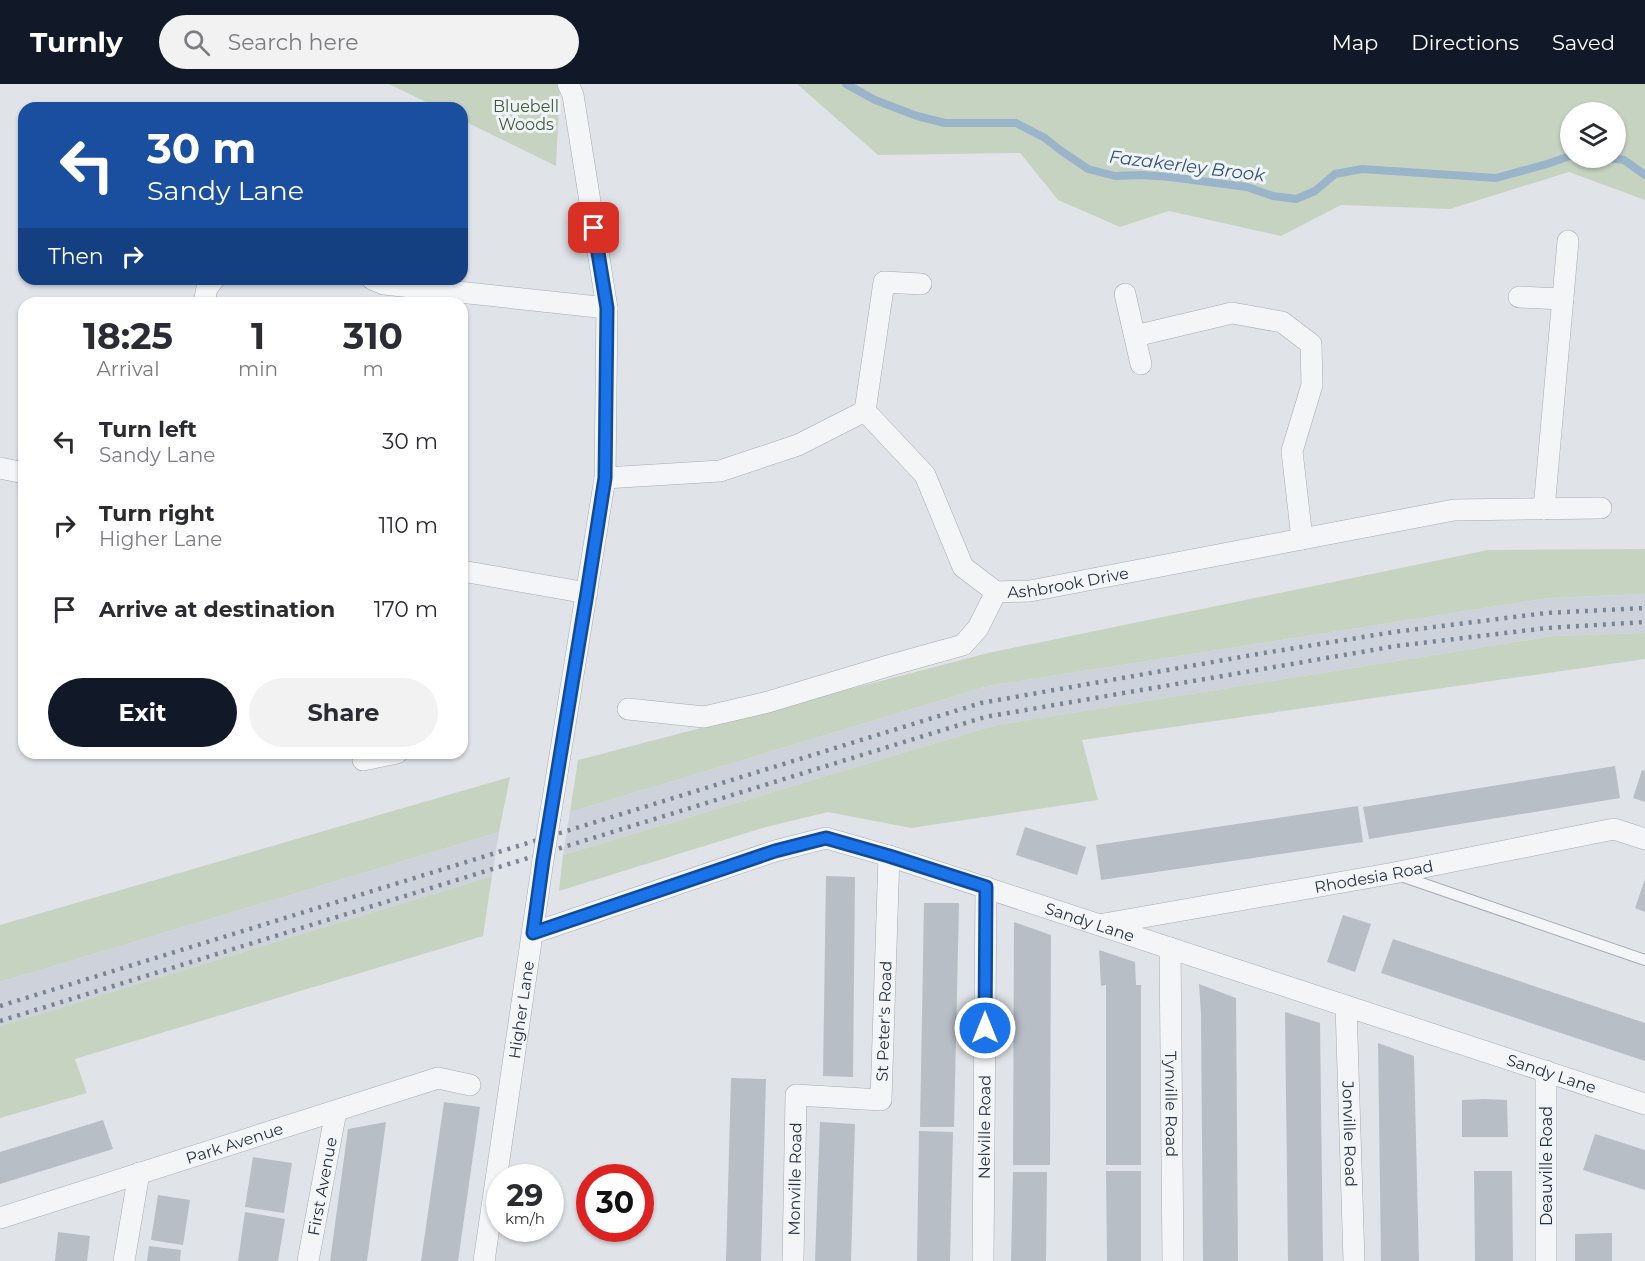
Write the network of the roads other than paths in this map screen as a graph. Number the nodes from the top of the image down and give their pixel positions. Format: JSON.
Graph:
{"nodes":[{"id":1,"x":568,"y":84,"type":"edge"},
{"id":2,"x":1568,"y":241,"type":"dead end"},
{"id":3,"x":921,"y":284,"type":"dead end"},
{"id":4,"x":393,"y":285,"type":"edge"},
{"id":5,"x":1125,"y":294,"type":"dead end"},
{"id":6,"x":1519,"y":297,"type":"dead end"},
{"id":7,"x":1563,"y":300,"type":"junction"},
{"id":8,"x":607,"y":308,"type":"junction"},
{"id":9,"x":1135,"y":336,"type":"junction"},
{"id":10,"x":1141,"y":364,"type":"dead end"},
{"id":11,"x":865,"y":411,"type":"junction"},
{"id":12,"x":0,"y":468,"type":"edge"},
{"id":13,"x":18,"y":472,"type":"edge"},
{"id":14,"x":605,"y":478,"type":"junction"},
{"id":15,"x":1601,"y":508,"type":"dead end"},
{"id":16,"x":1544,"y":509,"type":"junction"},
{"id":17,"x":1302,"y":539,"type":"junction"},
{"id":18,"x":468,"y":572,"type":"edge"},
{"id":19,"x":996,"y":592,"type":"junction"},
{"id":20,"x":587,"y":593,"type":"junction"},
{"id":21,"x":628,"y":709,"type":"dead end"},
{"id":22,"x":1645,"y":839,"type":"edge"},
{"id":23,"x":889,"y":856,"type":"junction"},
{"id":24,"x":1394,"y":873,"type":"junction"},
{"id":25,"x":986,"y":887,"type":"junction"},
{"id":26,"x":1101,"y":925,"type":"junction"},
{"id":27,"x":533,"y":933,"type":"junction"},
{"id":28,"x":1170,"y":948,"type":"junction"},
{"id":29,"x":1645,"y":960,"type":"edge"},
{"id":30,"x":1346,"y":1006,"type":"junction"},
{"id":31,"x":1546,"y":1071,"type":"junction"},
{"id":32,"x":470,"y":1085,"type":"dead end"},
{"id":33,"x":796,"y":1095,"type":"joint"},
{"id":34,"x":1645,"y":1104,"type":"edge"},
{"id":35,"x":336,"y":1111,"type":"junction"},
{"id":36,"x":139,"y":1173,"type":"junction"},
{"id":37,"x":0,"y":1218,"type":"edge"},
{"id":38,"x":124,"y":1261,"type":"edge"},
{"id":39,"x":308,"y":1261,"type":"edge"},
{"id":40,"x":484,"y":1261,"type":"edge"},
{"id":41,"x":793,"y":1261,"type":"edge"},
{"id":42,"x":983,"y":1261,"type":"edge"},
{"id":43,"x":1173,"y":1261,"type":"edge"},
{"id":44,"x":1353,"y":1261,"type":"edge"},
{"id":45,"x":1546,"y":1261,"type":"edge"}],
"edges":[{"from":1,"to":8,"type":"street","name":"Higher Lane"},
{"from":2,"to":7,"type":"street"},
{"from":3,"to":11,"type":"street"},
{"from":4,"to":8,"type":"street"},
{"from":5,"to":9,"type":"street"},
{"from":6,"to":7,"type":"street"},
{"from":7,"to":16,"type":"street"},
{"from":8,"to":14,"type":"street","name":"Higher Lane"},
{"from":9,"to":10,"type":"street"},
{"from":9,"to":17,"type":"street"},
{"from":11,"to":14,"type":"street"},
{"from":11,"to":19,"type":"street","name":"Ashbrook Drive"},
{"from":12,"to":13,"type":"street"},
{"from":14,"to":20,"type":"street","name":"Higher Lane"},
{"from":15,"to":16,"type":"street","name":"Ashbrook Drive"},
{"from":16,"to":17,"type":"street","name":"Ashbrook Drive"},
{"from":17,"to":19,"type":"street","name":"Ashbrook Drive"},
{"from":18,"to":20,"type":"street"},
{"from":19,"to":21,"type":"street"},
{"from":20,"to":27,"type":"street","name":"Higher Lane","bridge":true},
{"from":22,"to":24,"type":"street","name":"Rhodesia Road"},
{"from":23,"to":25,"type":"street","name":"Sandy Lane"},
{"from":23,"to":27,"type":"street","name":"Sandy Lane"},
{"from":23,"to":33,"type":"street","name":"St Peter's Road"},
{"from":24,"to":26,"type":"street","name":"Rhodesia Road"},
{"from":24,"to":29,"type":"lane"},
{"from":25,"to":26,"type":"street","name":"Sandy Lane"},
{"from":25,"to":42,"type":"street","name":"Nelville Road"},
{"from":26,"to":28,"type":"street","name":"Sandy Lane"},
{"from":27,"to":40,"type":"street","name":"Higher Lane"},
{"from":28,"to":30,"type":"street","name":"Sandy Lane"},
{"from":28,"to":43,"type":"street","name":"Tynville Road"},
{"from":30,"to":31,"type":"street","name":"Sandy Lane"},
{"from":30,"to":44,"type":"street","name":"Jonville Road"},
{"from":31,"to":34,"type":"street","name":"Sandy Lane"},
{"from":31,"to":45,"type":"street","name":"Deauville Road"},
{"from":32,"to":35,"type":"street","name":"Park Avenue"},
{"from":33,"to":41,"type":"street","name":"Monville Road"},
{"from":35,"to":36,"type":"street","name":"Park Avenue"},
{"from":35,"to":39,"type":"street","name":"First Avenue"},
{"from":36,"to":37,"type":"street","name":"Park Avenue"},
{"from":36,"to":38,"type":"street"}]}
